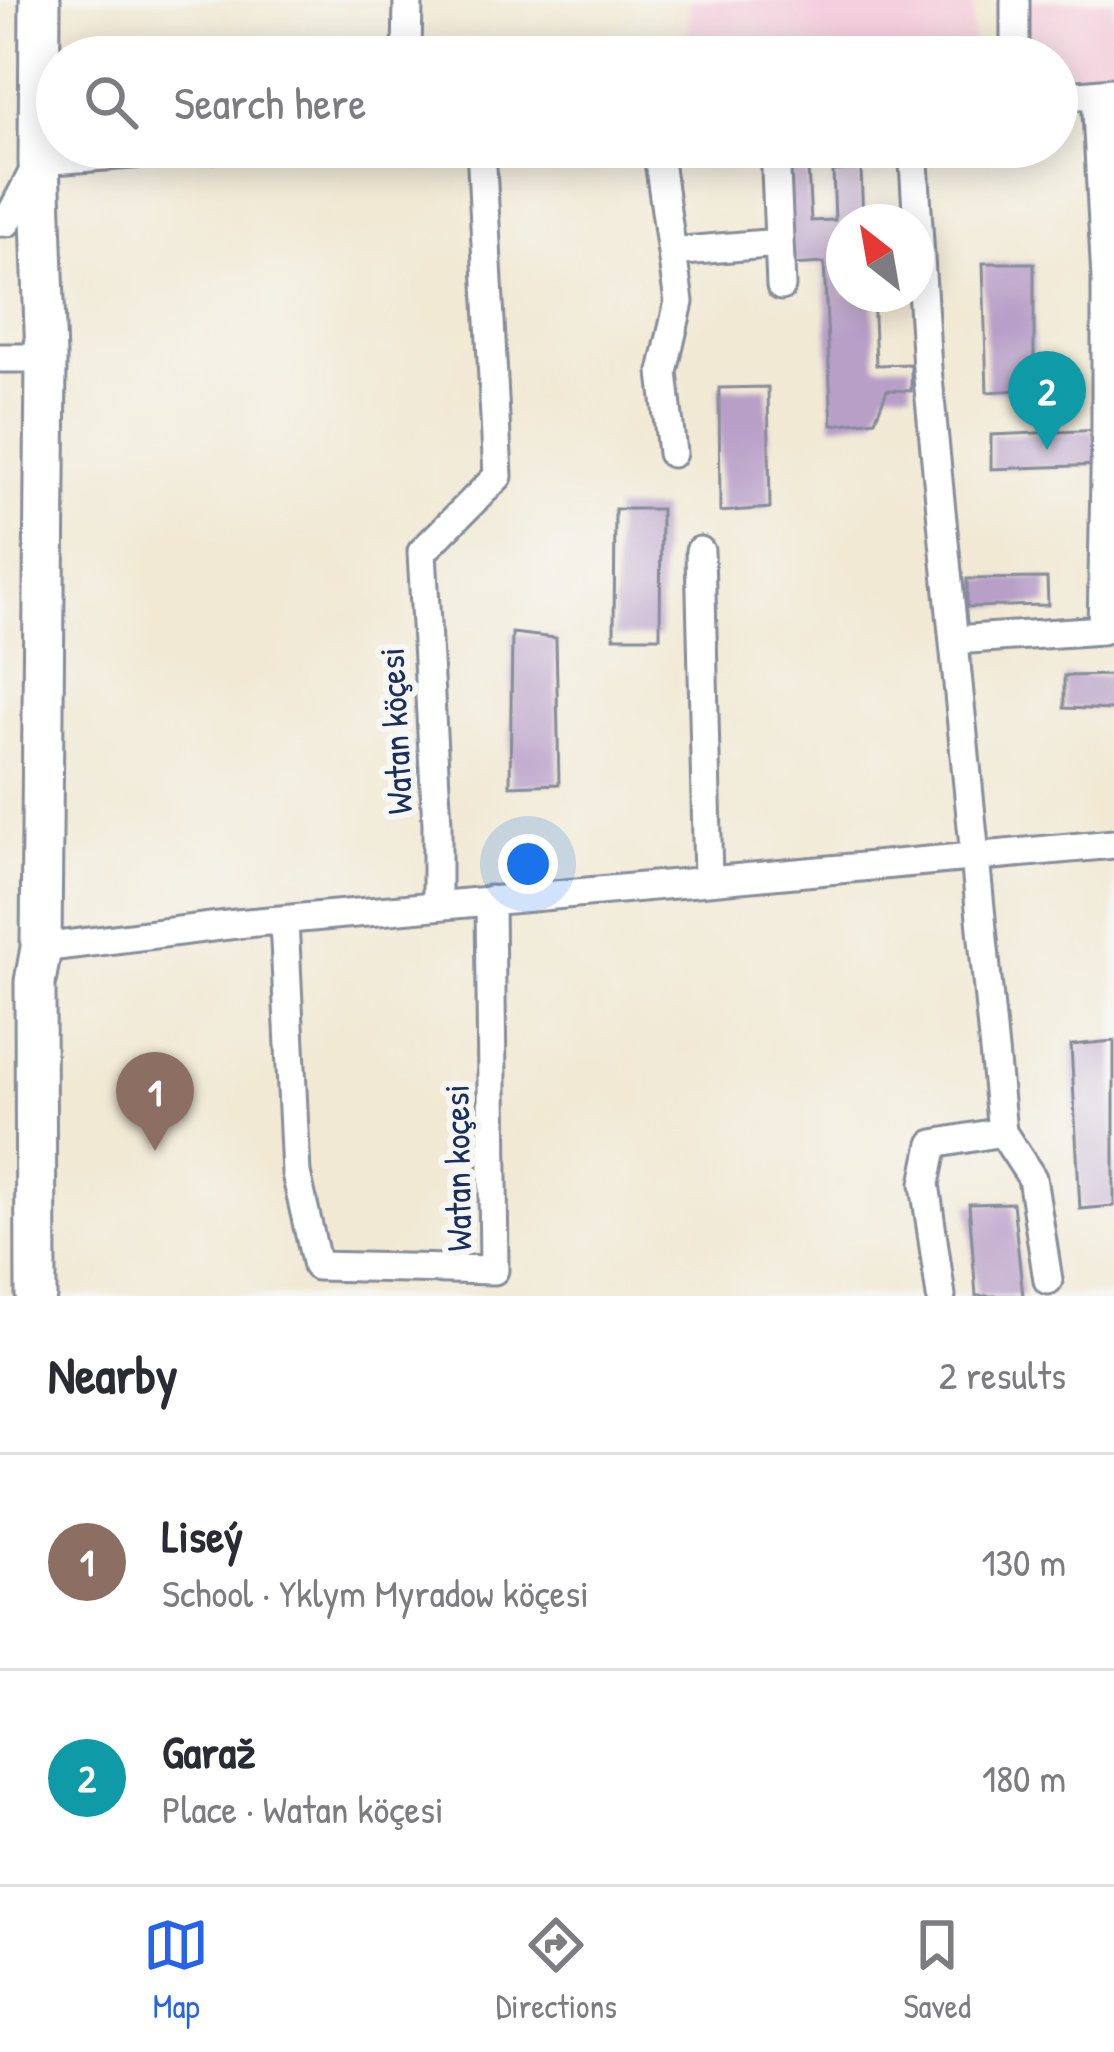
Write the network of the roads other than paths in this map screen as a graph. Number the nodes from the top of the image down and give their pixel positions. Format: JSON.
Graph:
{"nodes":[{"id":1,"x":40,"y":0,"type":"edge"},
{"id":2,"x":408,"y":0,"type":"edge"},
{"id":3,"x":1015,"y":0,"type":"edge"},
{"id":4,"x":40,"y":36,"type":"edge"},
{"id":5,"x":407,"y":36,"type":"edge"},
{"id":6,"x":1015,"y":36,"type":"edge"},
{"id":7,"x":1105,"y":93,"type":"edge"},
{"id":8,"x":36,"y":167,"type":"edge"},
{"id":9,"x":39,"y":168,"type":"edge"},
{"id":10,"x":482,"y":168,"type":"edge"},
{"id":11,"x":660,"y":168,"type":"edge"},
{"id":12,"x":776,"y":168,"type":"edge"},
{"id":13,"x":914,"y":168,"type":"edge"},
{"id":14,"x":0,"y":223,"type":"edge"},
{"id":15,"x":779,"y":243,"type":"junction"},
{"id":16,"x":672,"y":252,"type":"junction"},
{"id":17,"x":781,"y":286,"type":"dead end"},
{"id":18,"x":0,"y":358,"type":"edge"},
{"id":19,"x":46,"y":358,"type":"junction"},
{"id":20,"x":1110,"y":426,"type":"edge"},
{"id":21,"x":672,"y":453,"type":"dead end"},
{"id":22,"x":700,"y":551,"type":"dead end"},
{"id":23,"x":955,"y":640,"type":"junction"},
{"id":24,"x":1114,"y":844,"type":"edge"},
{"id":25,"x":977,"y":855,"type":"junction"},
{"id":26,"x":708,"y":880,"type":"junction"},
{"id":27,"x":490,"y":900,"type":"junction"},
{"id":28,"x":437,"y":905,"type":"junction"},
{"id":29,"x":284,"y":920,"type":"junction"},
{"id":30,"x":25,"y":971,"type":"edge"},
{"id":31,"x":1002,"y":1132,"type":"junction"},
{"id":32,"x":1048,"y":1280,"type":"dead end"},
{"id":33,"x":36,"y":1296,"type":"edge"},
{"id":34,"x":941,"y":1296,"type":"edge"}],
"edges":[{"from":1,"to":4,"type":"street"},
{"from":2,"to":5,"type":"street"},
{"from":3,"to":6,"type":"street"},
{"from":7,"to":20,"type":"street"},
{"from":8,"to":14,"type":"street"},
{"from":9,"to":19,"type":"street"},
{"from":10,"to":28,"type":"street","name":"Watan köçesi"},
{"from":11,"to":16,"type":"street"},
{"from":12,"to":15,"type":"street"},
{"from":13,"to":23,"type":"street"},
{"from":15,"to":16,"type":"street"},
{"from":15,"to":17,"type":"street"},
{"from":16,"to":21,"type":"street"},
{"from":18,"to":19,"type":"street"},
{"from":19,"to":30,"type":"street"},
{"from":20,"to":23,"type":"street"},
{"from":22,"to":26,"type":"street"},
{"from":23,"to":25,"type":"street"},
{"from":24,"to":25,"type":"street"},
{"from":25,"to":26,"type":"street"},
{"from":25,"to":31,"type":"street"},
{"from":26,"to":27,"type":"street"},
{"from":27,"to":28,"type":"street"},
{"from":27,"to":29,"type":"street","name":"Watan koçesi"},
{"from":28,"to":29,"type":"street"},
{"from":29,"to":30,"type":"street"},
{"from":30,"to":33,"type":"street"},
{"from":31,"to":32,"type":"street"},
{"from":31,"to":34,"type":"street"}]}
